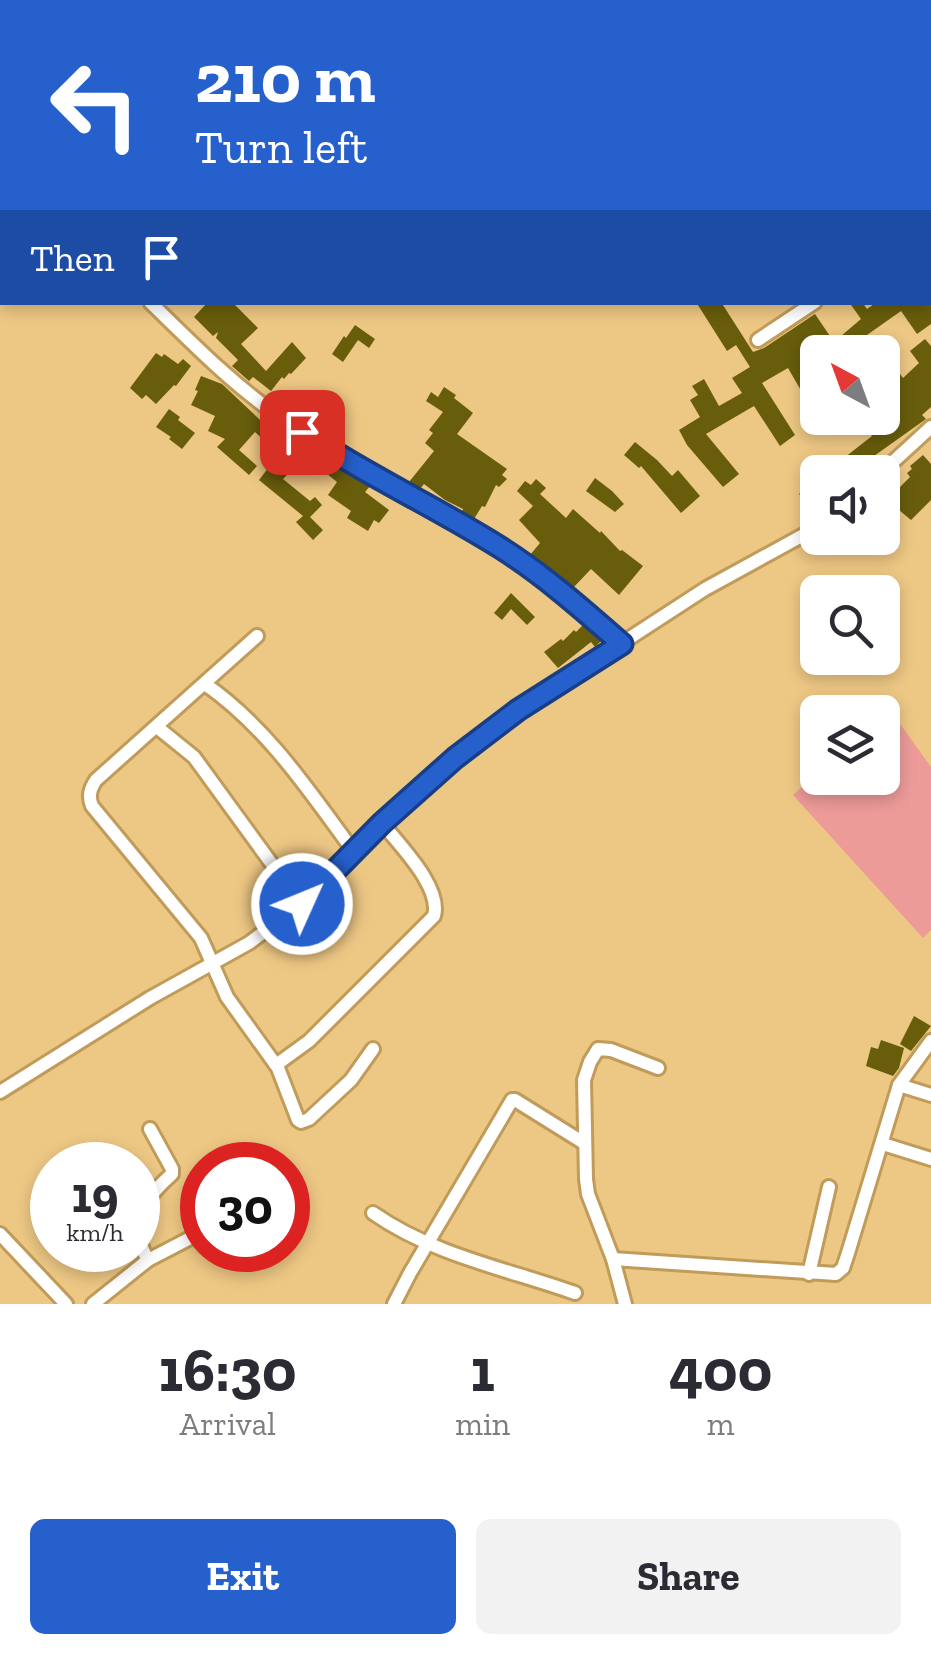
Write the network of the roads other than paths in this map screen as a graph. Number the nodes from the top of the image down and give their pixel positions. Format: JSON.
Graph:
{"nodes":[{"id":1,"x":153,"y":305,"type":"edge"},
{"id":2,"x":810,"y":305,"type":"edge"},
{"id":3,"x":758,"y":340,"type":"dead end"},
{"id":4,"x":931,"y":427,"type":"edge"},
{"id":5,"x":900,"y":455,"type":"edge"},
{"id":6,"x":800,"y":538,"type":"edge"},
{"id":7,"x":257,"y":636,"type":"dead end"},
{"id":8,"x":622,"y":644,"type":"junction"},
{"id":9,"x":205,"y":684,"type":"junction"},
{"id":10,"x":157,"y":727,"type":"junction"},
{"id":11,"x":382,"y":823,"type":"junction"},
{"id":12,"x":354,"y":852,"type":"junction"},
{"id":13,"x":302,"y":904,"type":"junction"},
{"id":14,"x":213,"y":964,"type":"junction"},
{"id":15,"x":931,"y":1041,"type":"edge"},
{"id":16,"x":373,"y":1049,"type":"dead end"},
{"id":17,"x":276,"y":1065,"type":"junction"},
{"id":18,"x":658,"y":1068,"type":"dead end"},
{"id":19,"x":899,"y":1086,"type":"junction"},
{"id":20,"x":0,"y":1092,"type":"edge"},
{"id":21,"x":931,"y":1096,"type":"edge"},
{"id":22,"x":150,"y":1128,"type":"dead end"},
{"id":23,"x":158,"y":1142,"type":"edge"},
{"id":24,"x":584,"y":1143,"type":"junction"},
{"id":25,"x":883,"y":1144,"type":"junction"},
{"id":26,"x":160,"y":1147,"type":"edge"},
{"id":27,"x":931,"y":1159,"type":"edge"},
{"id":28,"x":160,"y":1184,"type":"edge"},
{"id":29,"x":828,"y":1187,"type":"dead end"},
{"id":30,"x":373,"y":1214,"type":"dead end"},
{"id":31,"x":0,"y":1234,"type":"edge"},
{"id":32,"x":427,"y":1244,"type":"junction"},
{"id":33,"x":613,"y":1259,"type":"junction"},
{"id":34,"x":133,"y":1272,"type":"edge"},
{"id":35,"x":809,"y":1274,"type":"junction"},
{"id":36,"x":575,"y":1294,"type":"dead end"},
{"id":37,"x":66,"y":1304,"type":"edge"},
{"id":38,"x":94,"y":1304,"type":"edge"},
{"id":39,"x":394,"y":1304,"type":"edge"},
{"id":40,"x":625,"y":1304,"type":"edge"}],
"edges":[{"from":1,"to":8,"type":"street"},
{"from":2,"to":3,"type":"street"},
{"from":4,"to":5,"type":"street"},
{"from":6,"to":8,"type":"street"},
{"from":7,"to":9,"type":"street"},
{"from":8,"to":11,"type":"street"},
{"from":9,"to":10,"type":"street"},
{"from":9,"to":12,"type":"street"},
{"from":10,"to":13,"type":"street"},
{"from":10,"to":14,"type":"street"},
{"from":11,"to":12,"type":"street"},
{"from":11,"to":17,"type":"street"},
{"from":12,"to":13,"type":"street"},
{"from":13,"to":14,"type":"street"},
{"from":14,"to":17,"type":"street"},
{"from":14,"to":20,"type":"street"},
{"from":15,"to":19,"type":"street"},
{"from":16,"to":17,"type":"street"},
{"from":18,"to":24,"type":"street"},
{"from":19,"to":21,"type":"street"},
{"from":19,"to":25,"type":"street"},
{"from":22,"to":23,"type":"street"},
{"from":24,"to":32,"type":"street"},
{"from":24,"to":33,"type":"street"},
{"from":25,"to":27,"type":"street"},
{"from":25,"to":35,"type":"street"},
{"from":26,"to":28,"type":"street"},
{"from":29,"to":35,"type":"street"},
{"from":30,"to":32,"type":"street"},
{"from":31,"to":37,"type":"street"},
{"from":32,"to":36,"type":"street"},
{"from":32,"to":39,"type":"street"},
{"from":33,"to":35,"type":"street"},
{"from":33,"to":40,"type":"street"},
{"from":34,"to":38,"type":"street"}]}
